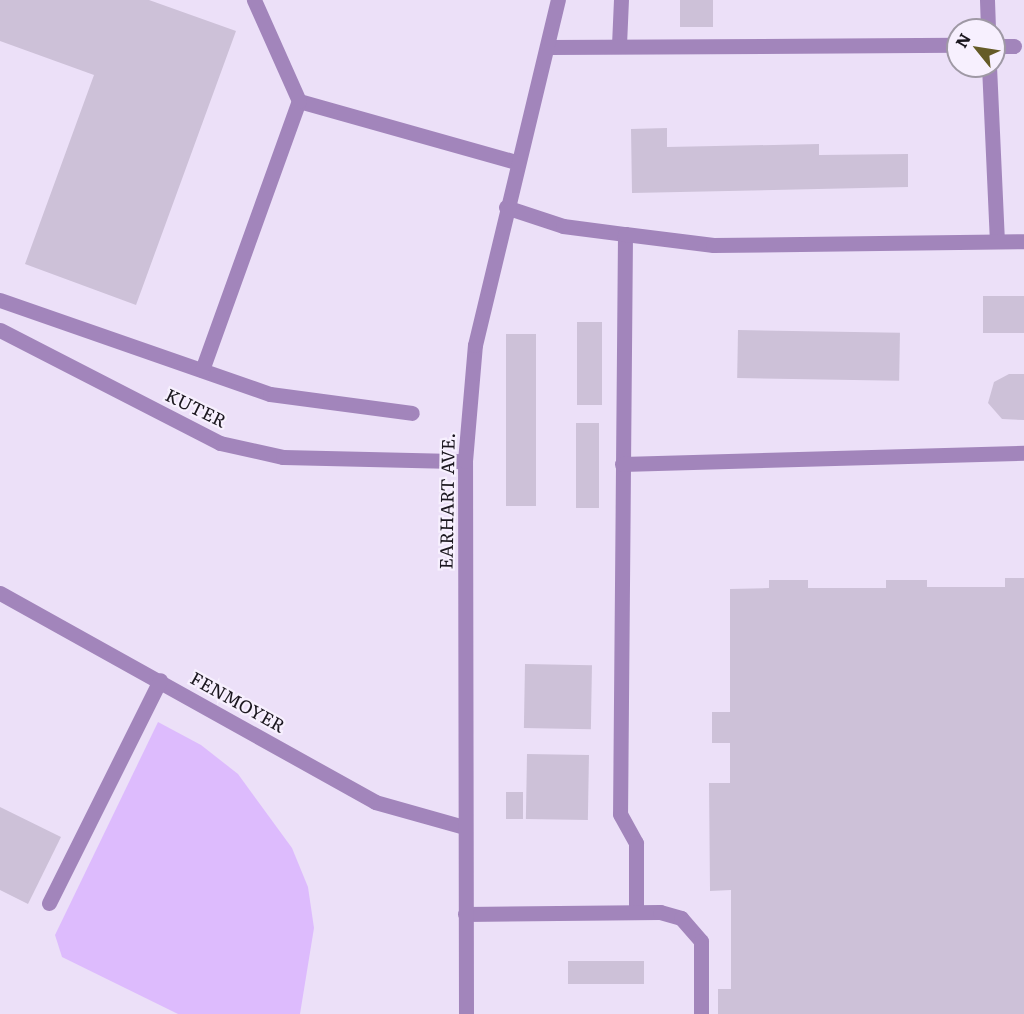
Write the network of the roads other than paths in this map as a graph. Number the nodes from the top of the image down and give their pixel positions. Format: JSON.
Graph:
{"nodes":[{"id":1,"x":254,"y":0,"type":"edge"},
{"id":2,"x":558,"y":0,"type":"edge"},
{"id":3,"x":621,"y":0,"type":"edge"},
{"id":4,"x":987,"y":0,"type":"edge"},
{"id":5,"x":988,"y":18,"type":"edge"},
{"id":6,"x":619,"y":45,"type":"junction"},
{"id":7,"x":946,"y":45,"type":"edge"},
{"id":8,"x":1006,"y":46,"type":"edge"},
{"id":9,"x":1014,"y":46,"type":"dead end"},
{"id":10,"x":549,"y":47,"type":"junction"},
{"id":11,"x":990,"y":78,"type":"edge"},
{"id":12,"x":299,"y":101,"type":"junction"},
{"id":13,"x":516,"y":162,"type":"junction"},
{"id":14,"x":506,"y":207,"type":"junction"},
{"id":15,"x":625,"y":234,"type":"junction"},
{"id":16,"x":997,"y":241,"type":"junction"},
{"id":17,"x":1024,"y":241,"type":"edge"},
{"id":18,"x":0,"y":300,"type":"edge"},
{"id":19,"x":0,"y":330,"type":"edge"},
{"id":20,"x":202,"y":370,"type":"junction"},
{"id":21,"x":412,"y":413,"type":"dead end"},
{"id":22,"x":1024,"y":453,"type":"edge"},
{"id":23,"x":465,"y":461,"type":"junction"},
{"id":24,"x":622,"y":464,"type":"junction"},
{"id":25,"x":0,"y":593,"type":"edge"},
{"id":26,"x":160,"y":680,"type":"junction"},
{"id":27,"x":464,"y":827,"type":"junction"},
{"id":28,"x":50,"y":903,"type":"dead end"},
{"id":29,"x":636,"y":912,"type":"junction"},
{"id":30,"x":465,"y":914,"type":"junction"},
{"id":31,"x":466,"y":1014,"type":"edge"},
{"id":32,"x":700,"y":1014,"type":"edge"}],
"edges":[{"from":1,"to":12,"type":"lane"},
{"from":2,"to":10,"type":"lane","name":"EARHART AVE."},
{"from":3,"to":6,"type":"lane"},
{"from":4,"to":5,"type":"lane"},
{"from":6,"to":7,"type":"lane"},
{"from":6,"to":10,"type":"lane"},
{"from":8,"to":9,"type":"lane"},
{"from":10,"to":13,"type":"lane","name":"EARHART AVE."},
{"from":11,"to":16,"type":"lane"},
{"from":12,"to":13,"type":"lane"},
{"from":12,"to":20,"type":"lane"},
{"from":13,"to":14,"type":"lane","name":"EARHART AVE."},
{"from":14,"to":15,"type":"lane"},
{"from":14,"to":23,"type":"lane","name":"EARHART AVE."},
{"from":15,"to":16,"type":"lane"},
{"from":15,"to":24,"type":"lane"},
{"from":16,"to":17,"type":"lane"},
{"from":18,"to":20,"type":"lane"},
{"from":19,"to":23,"type":"lane","name":"KUTER"},
{"from":20,"to":21,"type":"lane"},
{"from":22,"to":24,"type":"lane"},
{"from":23,"to":27,"type":"lane","name":"EARHART AVE."},
{"from":24,"to":29,"type":"lane"},
{"from":25,"to":26,"type":"lane","name":"FENMOYER"},
{"from":26,"to":27,"type":"lane","name":"FENMOYER"},
{"from":26,"to":28,"type":"lane"},
{"from":27,"to":30,"type":"lane","name":"EARHART AVE."},
{"from":29,"to":30,"type":"lane"},
{"from":29,"to":32,"type":"lane"},
{"from":30,"to":31,"type":"lane","name":"EARHART AVE."}]}
